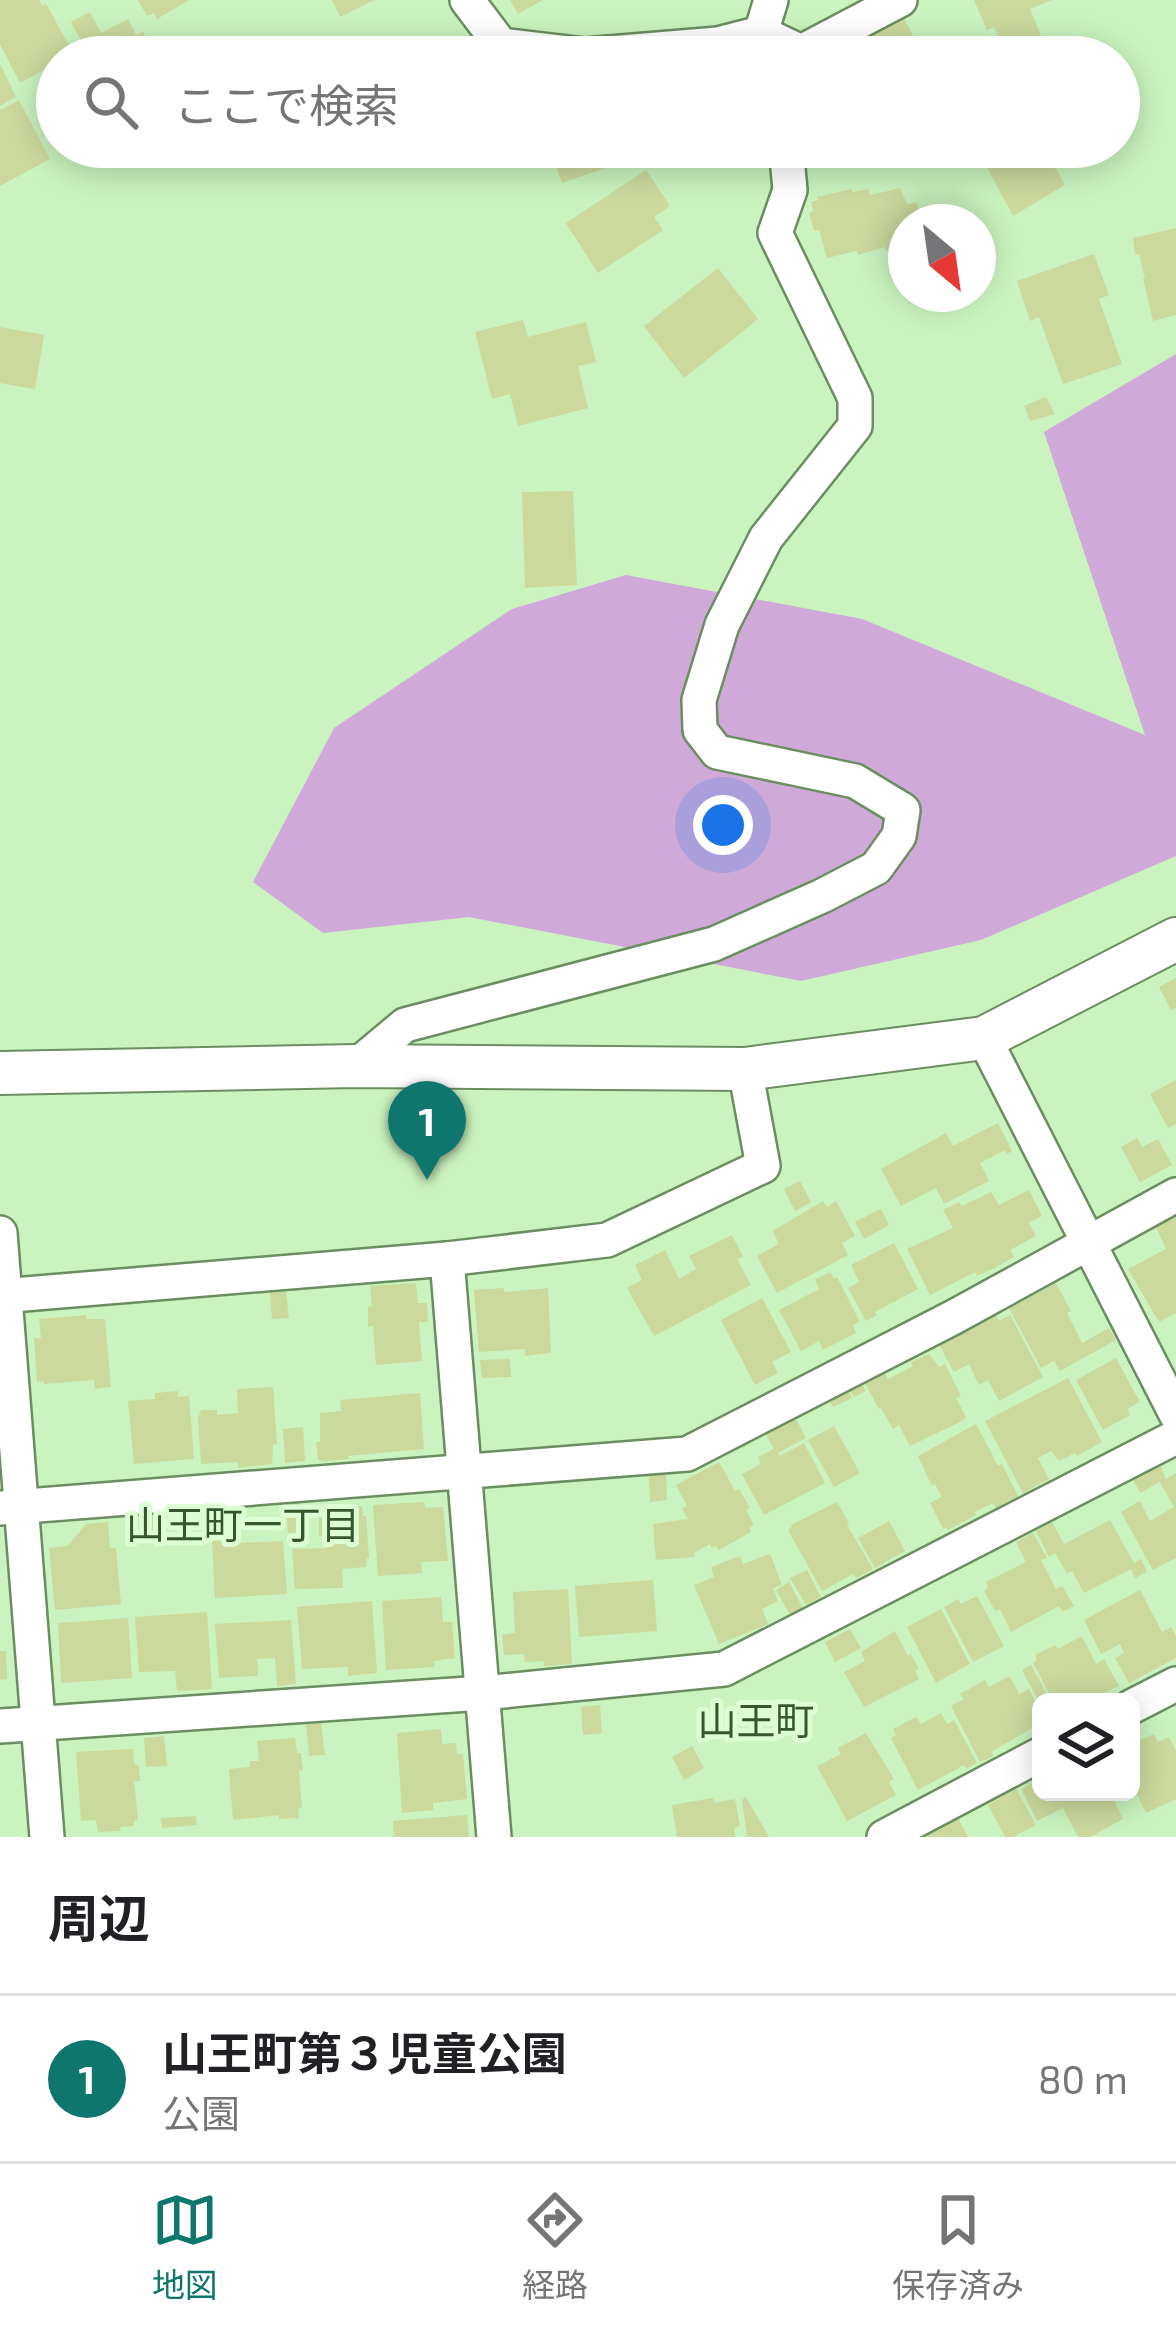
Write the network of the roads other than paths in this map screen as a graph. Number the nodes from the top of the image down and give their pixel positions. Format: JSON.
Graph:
{"nodes":[{"id":1,"x":466,"y":0,"type":"edge"},
{"id":2,"x":771,"y":0,"type":"edge"},
{"id":3,"x":900,"y":0,"type":"edge"},
{"id":4,"x":494,"y":36,"type":"edge"},
{"id":5,"x":766,"y":36,"type":"edge"},
{"id":6,"x":831,"y":36,"type":"edge"},
{"id":7,"x":788,"y":168,"type":"edge"},
{"id":8,"x":1176,"y":939,"type":"edge"},
{"id":9,"x":984,"y":1039,"type":"junction"},
{"id":10,"x":356,"y":1066,"type":"junction"},
{"id":11,"x":745,"y":1069,"type":"junction"},
{"id":12,"x":0,"y":1072,"type":"edge"},
{"id":13,"x":1176,"y":1195,"type":"edge"},
{"id":14,"x":0,"y":1232,"type":"edge"},
{"id":15,"x":1086,"y":1243,"type":"junction"},
{"id":16,"x":448,"y":1259,"type":"junction"},
{"id":17,"x":3,"y":1296,"type":"edge"},
{"id":18,"x":1176,"y":1414,"type":"edge"},
{"id":19,"x":1176,"y":1437,"type":"edge"},
{"id":20,"x":465,"y":1470,"type":"junction"},
{"id":21,"x":10,"y":1507,"type":"edge"},
{"id":22,"x":1176,"y":1684,"type":"edge"},
{"id":23,"x":483,"y":1693,"type":"junction"},
{"id":24,"x":1140,"y":1702,"type":"edge"},
{"id":25,"x":39,"y":1724,"type":"junction"},
{"id":26,"x":0,"y":1726,"type":"edge"},
{"id":27,"x":1032,"y":1759,"type":"edge"},
{"id":28,"x":47,"y":1837,"type":"edge"},
{"id":29,"x":494,"y":1837,"type":"edge"},
{"id":30,"x":884,"y":1837,"type":"edge"}],
"edges":[{"from":1,"to":4,"type":"street"},
{"from":2,"to":5,"type":"street"},
{"from":3,"to":6,"type":"street"},
{"from":7,"to":10,"type":"street"},
{"from":8,"to":9,"type":"street"},
{"from":9,"to":11,"type":"street"},
{"from":9,"to":15,"type":"street"},
{"from":10,"to":11,"type":"street"},
{"from":10,"to":12,"type":"street"},
{"from":11,"to":16,"type":"street"},
{"from":13,"to":15,"type":"street"},
{"from":14,"to":17,"type":"street"},
{"from":15,"to":18,"type":"street"},
{"from":15,"to":20,"type":"street"},
{"from":16,"to":17,"type":"street"},
{"from":16,"to":20,"type":"street"},
{"from":17,"to":21,"type":"street"},
{"from":19,"to":23,"type":"street"},
{"from":20,"to":21,"type":"street"},
{"from":20,"to":23,"type":"street"},
{"from":21,"to":25,"type":"street"},
{"from":22,"to":24,"type":"street"},
{"from":23,"to":25,"type":"street"},
{"from":23,"to":29,"type":"street"},
{"from":25,"to":26,"type":"street"},
{"from":25,"to":28,"type":"street"},
{"from":27,"to":30,"type":"street"}]}
